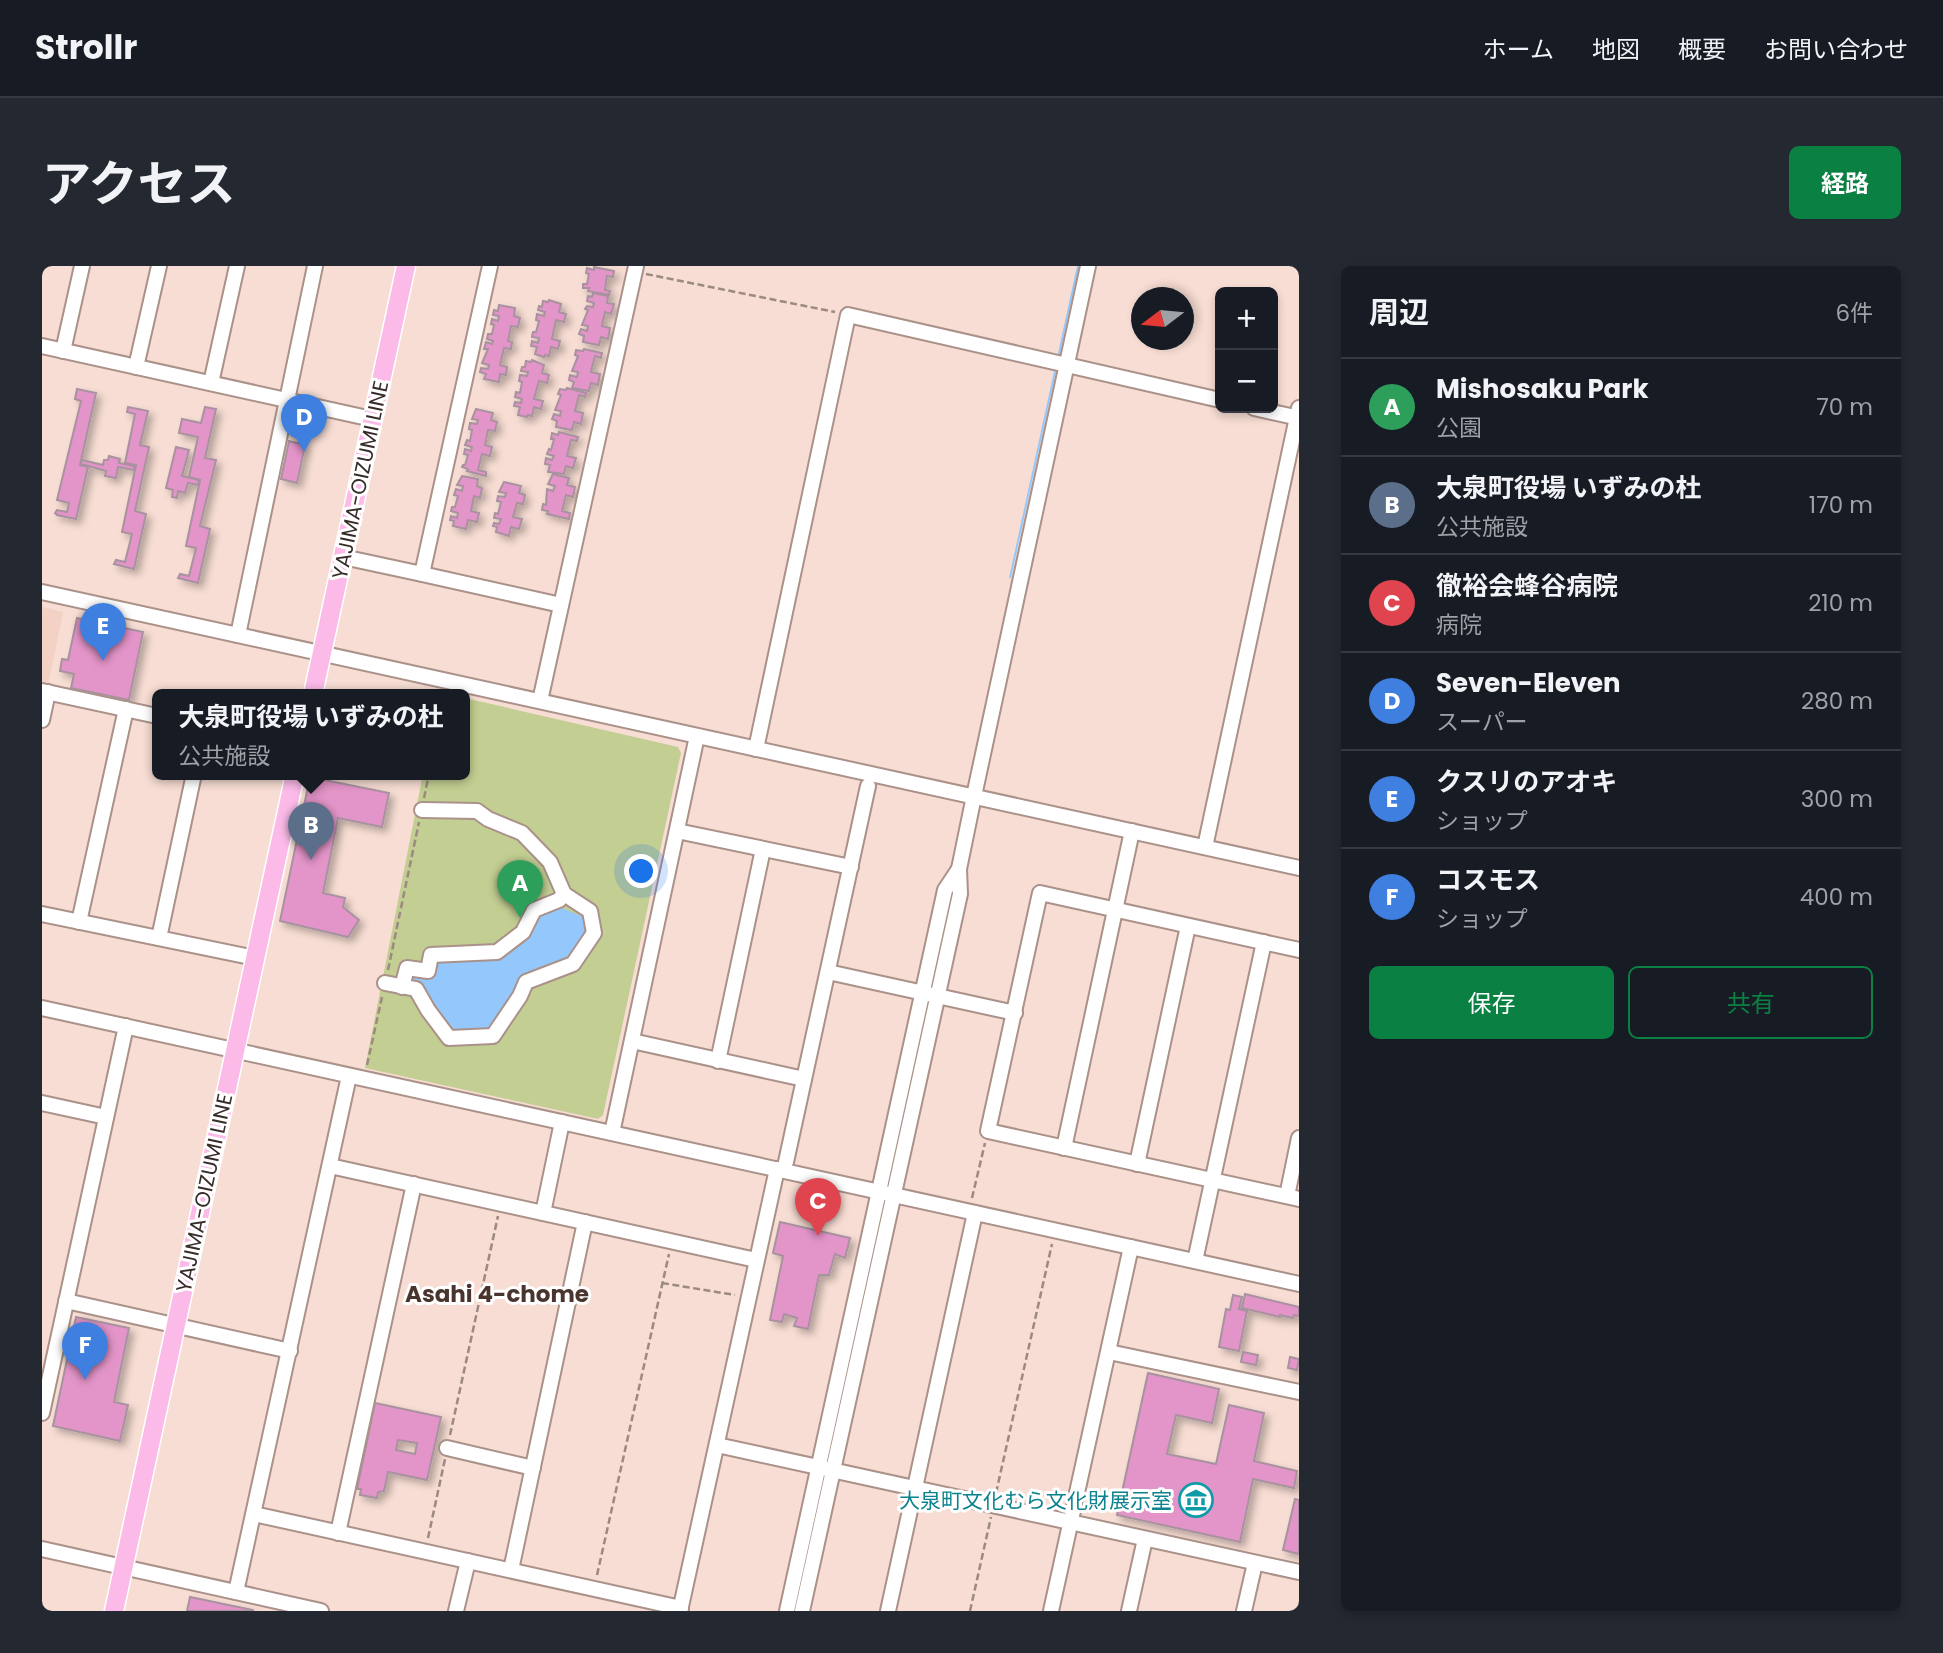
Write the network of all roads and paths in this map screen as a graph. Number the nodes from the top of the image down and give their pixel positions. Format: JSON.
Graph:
{"nodes":[{"id":1,"x":82,"y":266,"type":"edge"},
{"id":2,"x":159,"y":266,"type":"edge"},
{"id":3,"x":237,"y":266,"type":"edge"},
{"id":4,"x":315,"y":266,"type":"edge"},
{"id":5,"x":406,"y":266,"type":"edge"},
{"id":6,"x":490,"y":266,"type":"edge"},
{"id":7,"x":1088,"y":266,"type":"edge"},
{"id":8,"x":636,"y":269,"type":"edge"},
{"id":9,"x":848,"y":315,"type":"junction"},
{"id":10,"x":42,"y":346,"type":"edge"},
{"id":11,"x":63,"y":351,"type":"junction"},
{"id":12,"x":1068,"y":364,"type":"junction"},
{"id":13,"x":136,"y":367,"type":"junction"},
{"id":14,"x":211,"y":383,"type":"junction"},
{"id":15,"x":1215,"y":399,"type":"edge"},
{"id":16,"x":286,"y":400,"type":"junction"},
{"id":17,"x":1278,"y":412,"type":"edge"},
{"id":18,"x":1298,"y":415,"type":"edge"},
{"id":19,"x":372,"y":419,"type":"junction"},
{"id":20,"x":344,"y":557,"type":"junction"},
{"id":21,"x":422,"y":574,"type":"junction"},
{"id":22,"x":42,"y":592,"type":"edge"},
{"id":23,"x":561,"y":605,"type":"junction"},
{"id":24,"x":237,"y":635,"type":"junction"},
{"id":25,"x":322,"y":652,"type":"junction"},
{"id":26,"x":314,"y":689,"type":"edge"},
{"id":27,"x":45,"y":691,"type":"edge"},
{"id":28,"x":540,"y":701,"type":"junction"},
{"id":29,"x":126,"y":709,"type":"junction"},
{"id":30,"x":152,"y":715,"type":"edge"},
{"id":31,"x":42,"y":720,"type":"edge"},
{"id":32,"x":697,"y":736,"type":"junction"},
{"id":33,"x":756,"y":749,"type":"junction"},
{"id":34,"x":193,"y":780,"type":"edge"},
{"id":35,"x":294,"y":780,"type":"edge"},
{"id":36,"x":428,"y":780,"type":"edge"},
{"id":37,"x":868,"y":786,"type":"dead end"},
{"id":38,"x":974,"y":796,"type":"junction"},
{"id":39,"x":422,"y":810,"type":"junction"},
{"id":40,"x":677,"y":831,"type":"junction"},
{"id":41,"x":1132,"y":831,"type":"junction"},
{"id":42,"x":1205,"y":847,"type":"junction"},
{"id":43,"x":763,"y":849,"type":"junction"},
{"id":44,"x":851,"y":867,"type":"junction"},
{"id":45,"x":1299,"y":867,"type":"edge"},
{"id":46,"x":959,"y":869,"type":"junction"},
{"id":47,"x":564,"y":894,"type":"junction"},
{"id":48,"x":1116,"y":909,"type":"junction"},
{"id":49,"x":42,"y":914,"type":"edge"},
{"id":50,"x":79,"y":922,"type":"junction"},
{"id":51,"x":1188,"y":926,"type":"junction"},
{"id":52,"x":159,"y":939,"type":"junction"},
{"id":53,"x":1264,"y":942,"type":"junction"},
{"id":54,"x":1299,"y":950,"type":"edge"},
{"id":55,"x":255,"y":958,"type":"junction"},
{"id":56,"x":828,"y":972,"type":"junction"},
{"id":57,"x":385,"y":983,"type":"junction"},
{"id":58,"x":402,"y":986,"type":"junction"},
{"id":59,"x":922,"y":993,"type":"junction"},
{"id":60,"x":937,"y":996,"type":"junction"},
{"id":61,"x":42,"y":1008,"type":"edge"},
{"id":62,"x":1015,"y":1013,"type":"junction"},
{"id":63,"x":126,"y":1026,"type":"junction"},
{"id":64,"x":632,"y":1041,"type":"junction"},
{"id":65,"x":235,"y":1051,"type":"junction"},
{"id":66,"x":718,"y":1061,"type":"junction"},
{"id":67,"x":349,"y":1076,"type":"junction"},
{"id":68,"x":364,"y":1079,"type":"junction"},
{"id":69,"x":804,"y":1079,"type":"junction"},
{"id":70,"x":42,"y":1103,"type":"edge"},
{"id":71,"x":106,"y":1117,"type":"junction"},
{"id":72,"x":562,"y":1122,"type":"junction"},
{"id":73,"x":988,"y":1131,"type":"junction"},
{"id":74,"x":612,"y":1133,"type":"junction"},
{"id":75,"x":1299,"y":1138,"type":"edge"},
{"id":76,"x":1064,"y":1148,"type":"junction"},
{"id":77,"x":1137,"y":1164,"type":"junction"},
{"id":78,"x":330,"y":1166,"type":"junction"},
{"id":79,"x":781,"y":1166,"type":"junction"},
{"id":80,"x":1213,"y":1180,"type":"junction"},
{"id":81,"x":414,"y":1184,"type":"junction"},
{"id":82,"x":878,"y":1192,"type":"junction"},
{"id":83,"x":894,"y":1195,"type":"junction"},
{"id":84,"x":1293,"y":1198,"type":"edge"},
{"id":85,"x":501,"y":1204,"type":"junction"},
{"id":86,"x":972,"y":1212,"type":"junction"},
{"id":87,"x":543,"y":1213,"type":"junction"},
{"id":88,"x":585,"y":1222,"type":"junction"},
{"id":89,"x":1055,"y":1230,"type":"junction"},
{"id":90,"x":671,"y":1241,"type":"junction"},
{"id":91,"x":1131,"y":1247,"type":"junction"},
{"id":92,"x":756,"y":1259,"type":"junction"},
{"id":93,"x":1195,"y":1261,"type":"junction"},
{"id":94,"x":662,"y":1283,"type":"junction"},
{"id":95,"x":1299,"y":1284,"type":"edge"},
{"id":96,"x":748,"y":1298,"type":"junction"},
{"id":97,"x":66,"y":1301,"type":"junction"},
{"id":98,"x":175,"y":1326,"type":"junction"},
{"id":99,"x":290,"y":1351,"type":"junction"},
{"id":100,"x":1109,"y":1352,"type":"junction"},
{"id":101,"x":1299,"y":1392,"type":"edge"},
{"id":102,"x":42,"y":1413,"type":"edge"},
{"id":103,"x":717,"y":1445,"type":"junction"},
{"id":104,"x":447,"y":1448,"type":"junction"},
{"id":105,"x":533,"y":1468,"type":"junction"},
{"id":106,"x":818,"y":1468,"type":"junction"},
{"id":107,"x":833,"y":1471,"type":"junction"},
{"id":108,"x":915,"y":1488,"type":"junction"},
{"id":109,"x":994,"y":1504,"type":"junction"},
{"id":110,"x":254,"y":1514,"type":"junction"},
{"id":111,"x":1071,"y":1521,"type":"junction"},
{"id":112,"x":338,"y":1532,"type":"junction"},
{"id":113,"x":1145,"y":1539,"type":"junction"},
{"id":114,"x":42,"y":1549,"type":"edge"},
{"id":115,"x":425,"y":1551,"type":"junction"},
{"id":116,"x":468,"y":1561,"type":"junction"},
{"id":117,"x":1255,"y":1563,"type":"junction"},
{"id":118,"x":122,"y":1567,"type":"junction"},
{"id":119,"x":511,"y":1570,"type":"junction"},
{"id":120,"x":1299,"y":1572,"type":"edge"},
{"id":121,"x":594,"y":1589,"type":"junction"},
{"id":122,"x":236,"y":1592,"type":"junction"},
{"id":123,"x":681,"y":1609,"type":"edge"},
{"id":124,"x":114,"y":1611,"type":"edge"},
{"id":125,"x":321,"y":1611,"type":"edge"},
{"id":126,"x":456,"y":1611,"type":"edge"},
{"id":127,"x":787,"y":1611,"type":"edge"},
{"id":128,"x":802,"y":1611,"type":"edge"},
{"id":129,"x":888,"y":1611,"type":"edge"},
{"id":130,"x":970,"y":1611,"type":"edge"},
{"id":131,"x":1051,"y":1611,"type":"edge"},
{"id":132,"x":1129,"y":1611,"type":"edge"},
{"id":133,"x":1244,"y":1611,"type":"edge"}],
"edges":[{"from":1,"to":11,"type":"street"},
{"from":2,"to":13,"type":"street"},
{"from":3,"to":14,"type":"street"},
{"from":4,"to":16,"type":"street"},
{"from":5,"to":19,"type":"main road","name":"YAJIMA-OIZUMI LINE"},
{"from":6,"to":21,"type":"street"},
{"from":7,"to":12,"type":"street"},
{"from":8,"to":9,"type":"path"},
{"from":8,"to":23,"type":"street"},
{"from":9,"to":12,"type":"street"},
{"from":9,"to":33,"type":"street"},
{"from":10,"to":11,"type":"street"},
{"from":11,"to":13,"type":"street"},
{"from":12,"to":15,"type":"street"},
{"from":12,"to":38,"type":"street"},
{"from":13,"to":14,"type":"street"},
{"from":14,"to":16,"type":"street"},
{"from":16,"to":19,"type":"street"},
{"from":16,"to":24,"type":"street"},
{"from":17,"to":18,"type":"street"},
{"from":18,"to":42,"type":"street"},
{"from":19,"to":20,"type":"main road","name":"YAJIMA-OIZUMI LINE"},
{"from":20,"to":21,"type":"street"},
{"from":20,"to":25,"type":"main road","name":"YAJIMA-OIZUMI LINE"},
{"from":21,"to":23,"type":"street"},
{"from":22,"to":24,"type":"street"},
{"from":23,"to":28,"type":"street"},
{"from":24,"to":25,"type":"street"},
{"from":25,"to":26,"type":"main road","name":"YAJIMA-OIZUMI LINE"},
{"from":25,"to":28,"type":"street"},
{"from":27,"to":29,"type":"street"},
{"from":27,"to":31,"type":"street"},
{"from":28,"to":32,"type":"street"},
{"from":29,"to":30,"type":"street"},
{"from":29,"to":50,"type":"street"},
{"from":32,"to":33,"type":"street"},
{"from":32,"to":40,"type":"street"},
{"from":33,"to":38,"type":"street"},
{"from":34,"to":52,"type":"street"},
{"from":35,"to":55,"type":"main road","name":"YAJIMA-OIZUMI LINE"},
{"from":36,"to":39,"type":"path"},
{"from":37,"to":44,"type":"street"},
{"from":38,"to":41,"type":"street"},
{"from":38,"to":46,"type":"street"},
{"from":39,"to":47,"type":"street"},
{"from":39,"to":57,"type":"path"},
{"from":40,"to":43,"type":"street"},
{"from":40,"to":64,"type":"street"},
{"from":41,"to":42,"type":"street"},
{"from":41,"to":48,"type":"street"},
{"from":42,"to":45,"type":"street"},
{"from":43,"to":44,"type":"street"},
{"from":43,"to":66,"type":"street"},
{"from":44,"to":56,"type":"street"},
{"from":46,"to":59,"type":"street"},
{"from":46,"to":60,"type":"street"},
{"from":47,"to":58,"type":"street"},
{"from":47,"to":58,"type":"street"},
{"from":48,"to":51,"type":"street"},
{"from":48,"to":62,"type":"street"},
{"from":48,"to":76,"type":"street"},
{"from":49,"to":50,"type":"street"},
{"from":50,"to":52,"type":"street"},
{"from":51,"to":53,"type":"street"},
{"from":51,"to":77,"type":"street"},
{"from":52,"to":55,"type":"street"},
{"from":53,"to":54,"type":"street"},
{"from":53,"to":80,"type":"street"},
{"from":55,"to":65,"type":"main road","name":"YAJIMA-OIZUMI LINE"},
{"from":56,"to":59,"type":"street"},
{"from":56,"to":69,"type":"street"},
{"from":57,"to":58,"type":"street"},
{"from":57,"to":68,"type":"path"},
{"from":59,"to":60,"type":"street"},
{"from":59,"to":82,"type":"street"},
{"from":60,"to":62,"type":"street"},
{"from":60,"to":83,"type":"street"},
{"from":61,"to":63,"type":"street"},
{"from":62,"to":73,"type":"street"},
{"from":63,"to":65,"type":"street"},
{"from":63,"to":71,"type":"street"},
{"from":64,"to":66,"type":"street"},
{"from":64,"to":74,"type":"street"},
{"from":65,"to":67,"type":"street"},
{"from":65,"to":98,"type":"main road","name":"YAJIMA-OIZUMI LINE"},
{"from":66,"to":69,"type":"street"},
{"from":67,"to":68,"type":"street"},
{"from":67,"to":78,"type":"street"},
{"from":68,"to":72,"type":"street"},
{"from":69,"to":79,"type":"street"},
{"from":70,"to":71,"type":"street"},
{"from":71,"to":97,"type":"street"},
{"from":72,"to":74,"type":"street"},
{"from":72,"to":87,"type":"street"},
{"from":73,"to":76,"type":"street"},
{"from":73,"to":86,"type":"path"},
{"from":74,"to":79,"type":"street"},
{"from":75,"to":84,"type":"street"},
{"from":76,"to":77,"type":"street"},
{"from":77,"to":80,"type":"street"},
{"from":78,"to":81,"type":"street"},
{"from":78,"to":99,"type":"street"},
{"from":79,"to":82,"type":"street"},
{"from":79,"to":92,"type":"street"},
{"from":80,"to":84,"type":"street"},
{"from":80,"to":93,"type":"street"},
{"from":81,"to":85,"type":"street"},
{"from":81,"to":112,"type":"street"},
{"from":82,"to":83,"type":"street"},
{"from":82,"to":106,"type":"street"},
{"from":83,"to":86,"type":"street"},
{"from":83,"to":107,"type":"street"},
{"from":85,"to":87,"type":"street"},
{"from":85,"to":104,"type":"path"},
{"from":86,"to":89,"type":"street"},
{"from":86,"to":108,"type":"street"},
{"from":87,"to":88,"type":"street"},
{"from":88,"to":90,"type":"street"},
{"from":88,"to":105,"type":"street"},
{"from":89,"to":91,"type":"street"},
{"from":89,"to":109,"type":"path"},
{"from":90,"to":92,"type":"street"},
{"from":90,"to":94,"type":"path"},
{"from":91,"to":93,"type":"street"},
{"from":91,"to":100,"type":"street"},
{"from":92,"to":96,"type":"street"},
{"from":93,"to":95,"type":"street"},
{"from":94,"to":96,"type":"path"},
{"from":94,"to":121,"type":"path"},
{"from":96,"to":103,"type":"street"},
{"from":97,"to":98,"type":"street"},
{"from":97,"to":102,"type":"street"},
{"from":98,"to":99,"type":"street"},
{"from":98,"to":118,"type":"main road","name":"YAJIMA-OIZUMI LINE"},
{"from":99,"to":110,"type":"street"},
{"from":100,"to":101,"type":"street"},
{"from":100,"to":111,"type":"street"},
{"from":103,"to":106,"type":"street"},
{"from":103,"to":123,"type":"street"},
{"from":104,"to":105,"type":"street"},
{"from":104,"to":115,"type":"path"},
{"from":105,"to":119,"type":"street"},
{"from":106,"to":107,"type":"street"},
{"from":106,"to":127,"type":"street"},
{"from":107,"to":108,"type":"street"},
{"from":107,"to":128,"type":"street"},
{"from":108,"to":109,"type":"street"},
{"from":108,"to":129,"type":"street"},
{"from":109,"to":111,"type":"street"},
{"from":109,"to":130,"type":"path"},
{"from":110,"to":112,"type":"street"},
{"from":110,"to":122,"type":"street"},
{"from":111,"to":113,"type":"street"},
{"from":111,"to":131,"type":"street"},
{"from":112,"to":115,"type":"street"},
{"from":113,"to":117,"type":"street"},
{"from":113,"to":132,"type":"street"},
{"from":114,"to":118,"type":"street"},
{"from":115,"to":116,"type":"street"},
{"from":116,"to":119,"type":"street"},
{"from":116,"to":126,"type":"street"},
{"from":117,"to":120,"type":"street"},
{"from":117,"to":133,"type":"street"},
{"from":118,"to":122,"type":"street"},
{"from":118,"to":124,"type":"main road","name":"YAJIMA-OIZUMI LINE"},
{"from":119,"to":121,"type":"street"},
{"from":121,"to":123,"type":"street"},
{"from":122,"to":125,"type":"street"}]}
